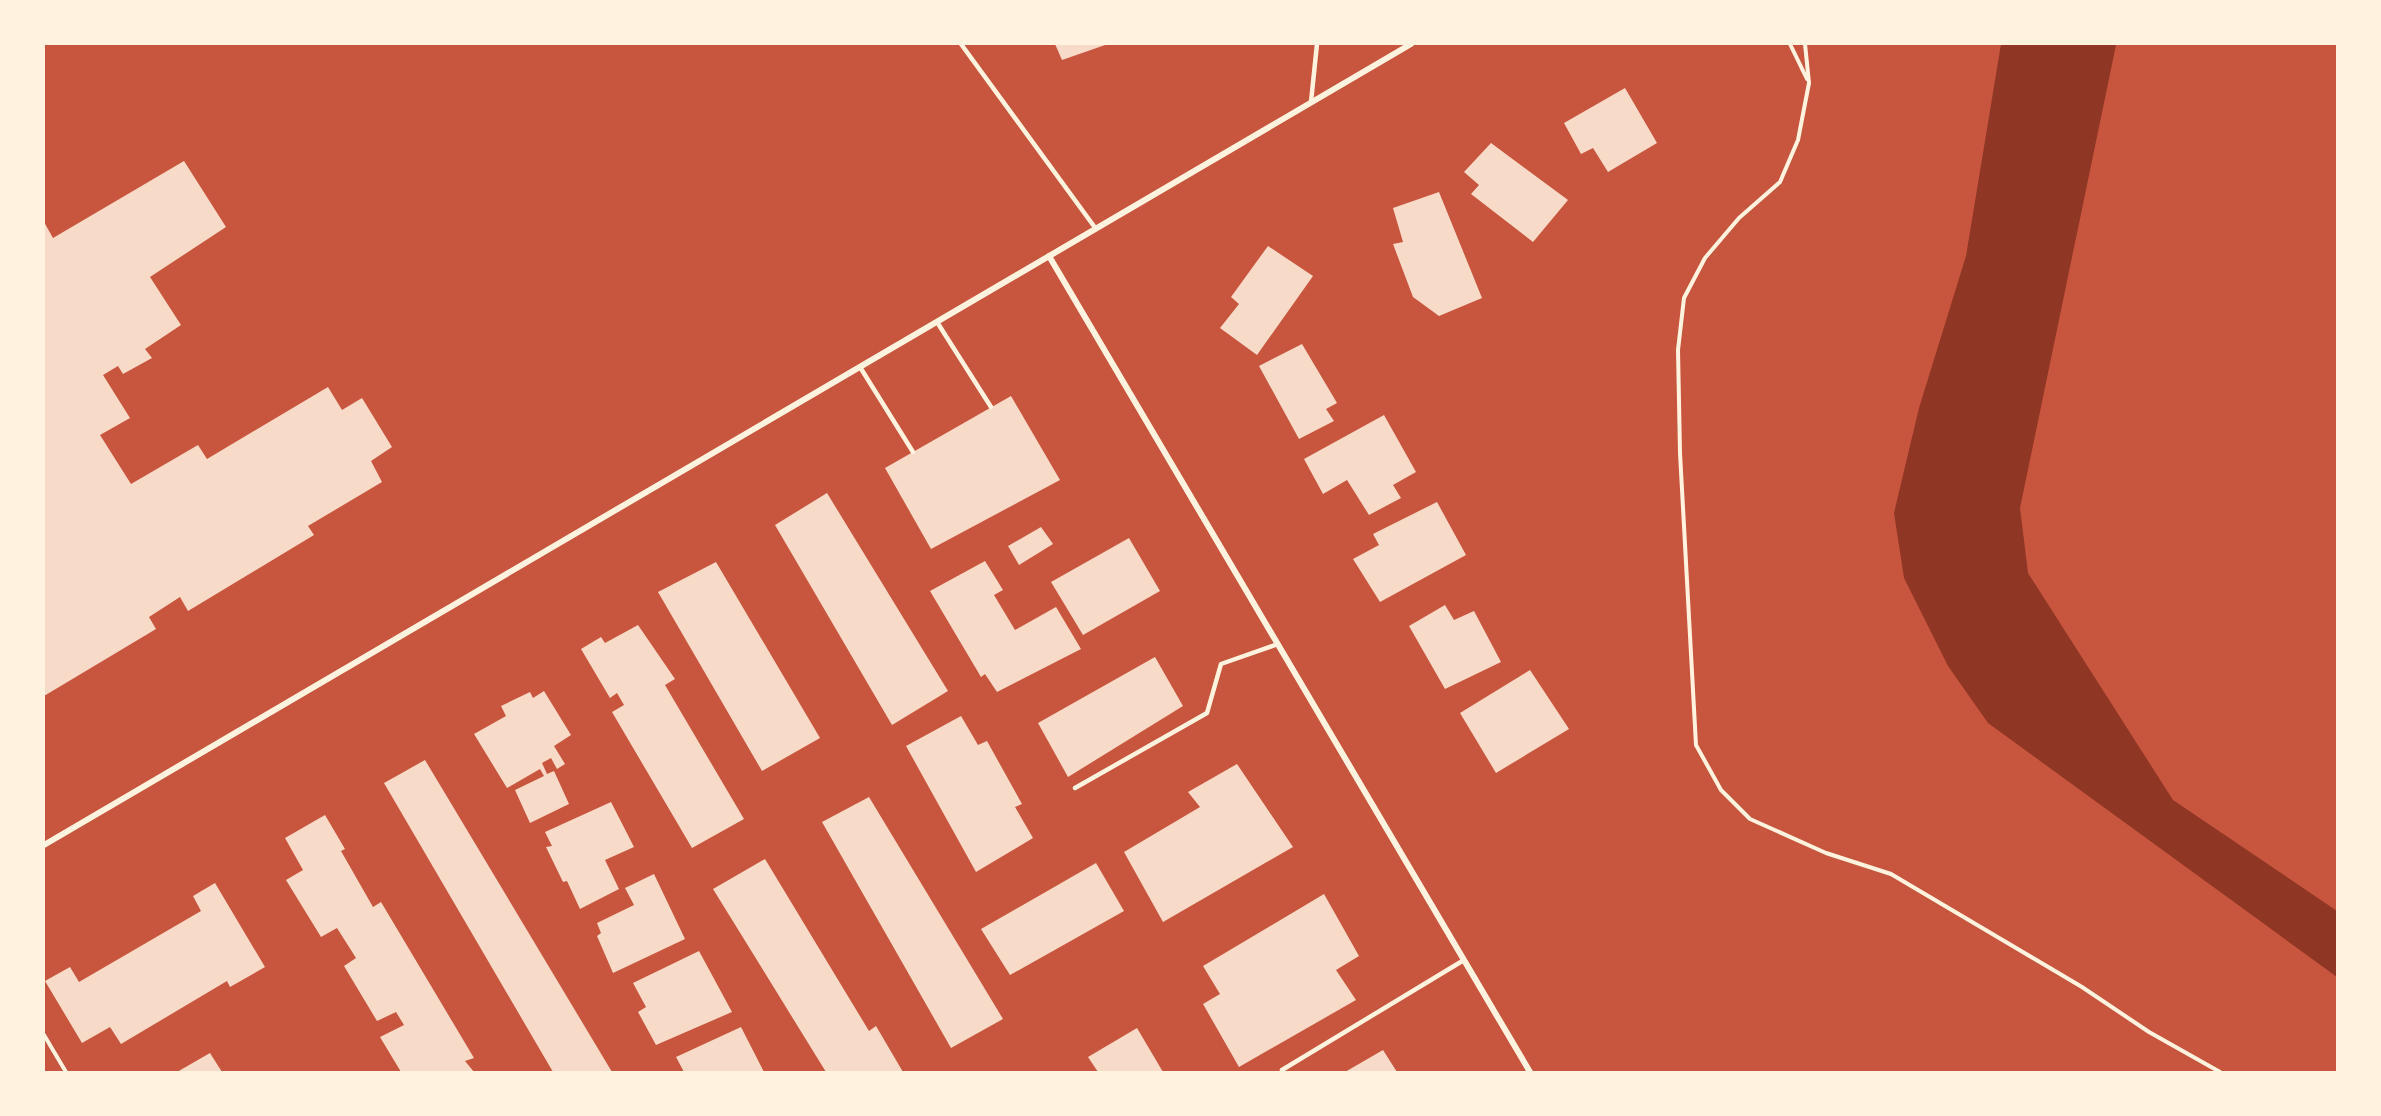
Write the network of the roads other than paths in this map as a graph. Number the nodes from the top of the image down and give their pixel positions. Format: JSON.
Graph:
{"nodes":[{"id":1,"x":961,"y":44,"type":"edge"},
{"id":2,"x":1317,"y":44,"type":"edge"},
{"id":3,"x":1411,"y":44,"type":"edge"},
{"id":4,"x":1311,"y":102,"type":"junction"},
{"id":5,"x":1096,"y":228,"type":"junction"},
{"id":6,"x":1049,"y":256,"type":"junction"},
{"id":7,"x":937,"y":322,"type":"junction"},
{"id":8,"x":860,"y":367,"type":"junction"},
{"id":9,"x":991,"y":407,"type":"dead end"},
{"id":10,"x":913,"y":452,"type":"dead end"},
{"id":11,"x":1278,"y":644,"type":"junction"},
{"id":12,"x":1075,"y":788,"type":"dead end"},
{"id":13,"x":44,"y":845,"type":"edge"},
{"id":14,"x":1464,"y":960,"type":"junction"},
{"id":15,"x":1282,"y":1070,"type":"dead end"},
{"id":16,"x":1530,"y":1072,"type":"edge"}],
"edges":[{"from":1,"to":5,"type":"lane"},
{"from":2,"to":4,"type":"lane"},
{"from":3,"to":4,"type":"street"},
{"from":4,"to":5,"type":"street"},
{"from":5,"to":6,"type":"street"},
{"from":6,"to":7,"type":"street"},
{"from":6,"to":11,"type":"street"},
{"from":7,"to":8,"type":"street"},
{"from":7,"to":9,"type":"lane"},
{"from":8,"to":10,"type":"lane"},
{"from":8,"to":13,"type":"street"},
{"from":11,"to":12,"type":"lane"},
{"from":11,"to":14,"type":"street"},
{"from":14,"to":15,"type":"lane"},
{"from":14,"to":16,"type":"street"}]}
